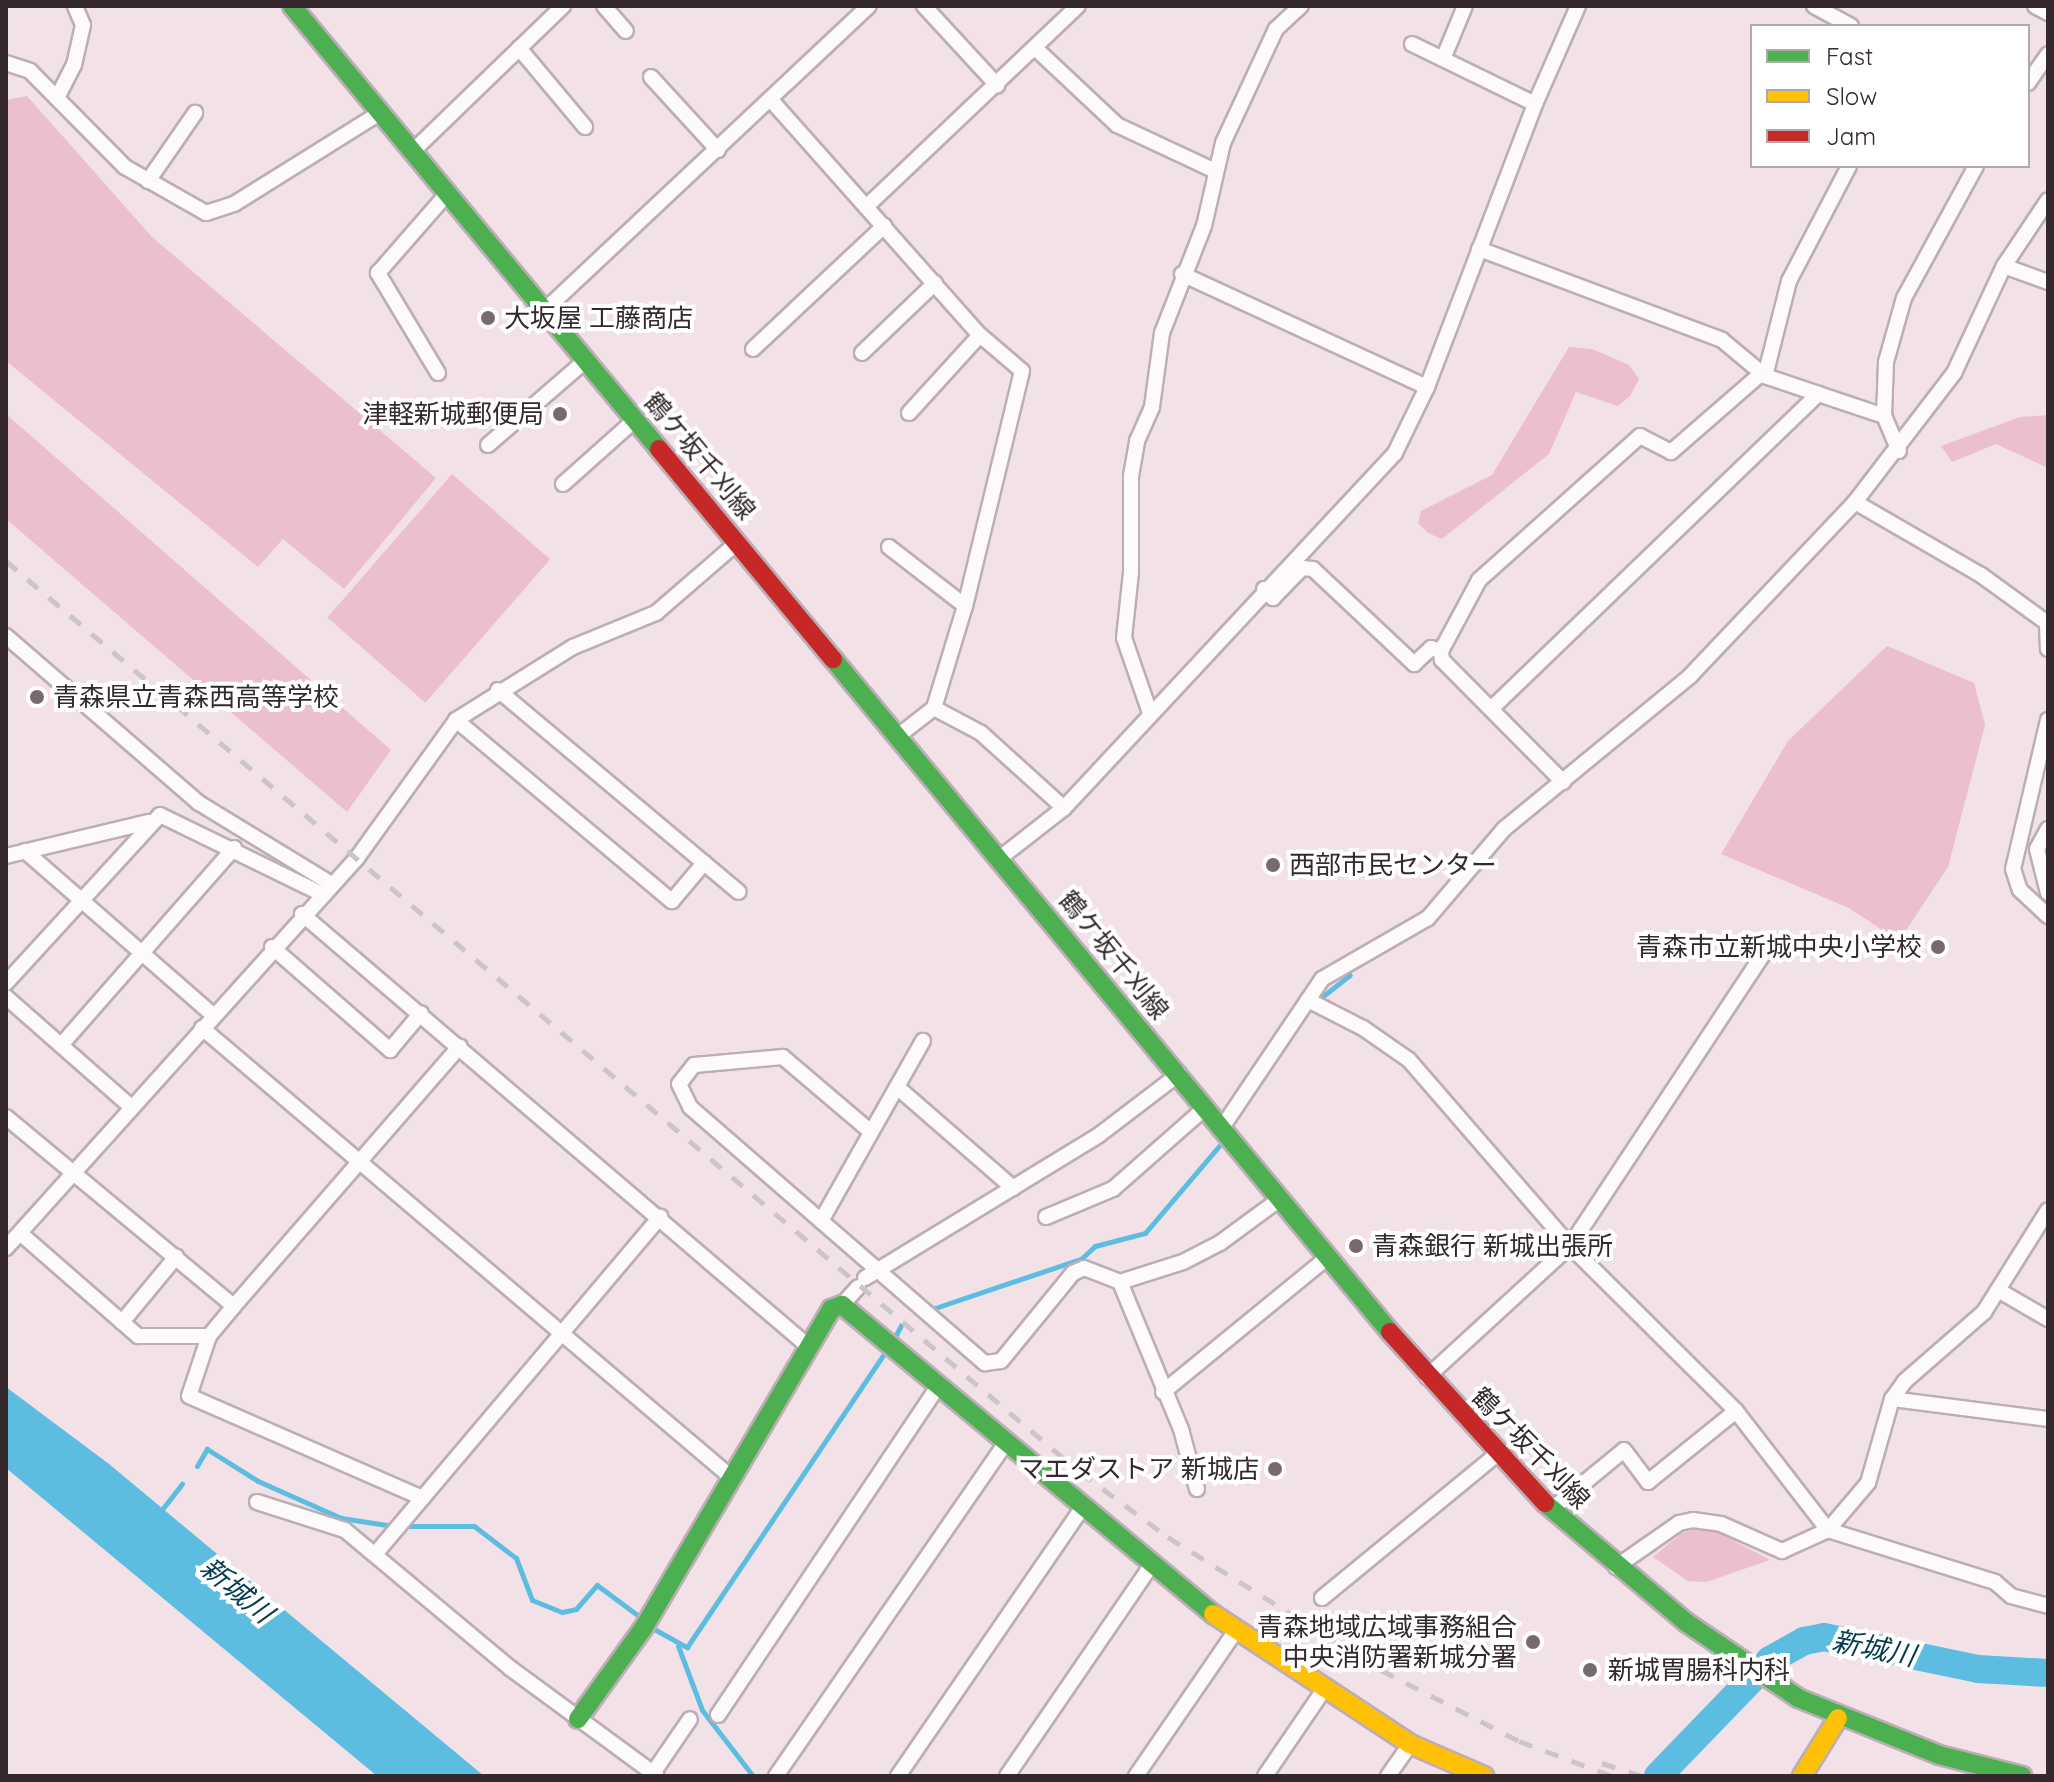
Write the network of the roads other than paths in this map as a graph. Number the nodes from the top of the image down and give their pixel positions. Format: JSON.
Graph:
{"nodes":[{"id":1,"x":75,"y":6,"type":"edge"},
{"id":2,"x":292,"y":6,"type":"edge"},
{"id":3,"x":563,"y":6,"type":"edge"},
{"id":4,"x":604,"y":6,"type":"edge"},
{"id":5,"x":845,"y":6,"type":"edge"},
{"id":6,"x":869,"y":6,"type":"edge"},
{"id":7,"x":924,"y":6,"type":"edge"},
{"id":8,"x":1078,"y":6,"type":"edge"},
{"id":9,"x":1301,"y":6,"type":"edge"},
{"id":10,"x":1465,"y":6,"type":"edge"},
{"id":11,"x":1578,"y":6,"type":"edge"},
{"id":12,"x":1814,"y":6,"type":"edge"},
{"id":13,"x":2035,"y":6,"type":"edge"},
{"id":14,"x":2048,"y":13,"type":"edge"},
{"id":15,"x":856,"y":18,"type":"junction"},
{"id":16,"x":1847,"y":24,"type":"edge"},
{"id":17,"x":626,"y":31,"type":"dead end"},
{"id":18,"x":1412,"y":44,"type":"dead end"},
{"id":19,"x":519,"y":48,"type":"junction"},
{"id":20,"x":1035,"y":48,"type":"junction"},
{"id":21,"x":2048,"y":54,"type":"edge"},
{"id":22,"x":1443,"y":59,"type":"junction"},
{"id":23,"x":6,"y":63,"type":"edge"},
{"id":24,"x":651,"y":77,"type":"dead end"},
{"id":25,"x":2030,"y":80,"type":"edge"},
{"id":26,"x":997,"y":85,"type":"junction"},
{"id":27,"x":57,"y":98,"type":"junction"},
{"id":28,"x":771,"y":100,"type":"junction"},
{"id":29,"x":1535,"y":104,"type":"junction"},
{"id":30,"x":381,"y":112,"type":"junction"},
{"id":31,"x":195,"y":113,"type":"dead end"},
{"id":32,"x":585,"y":127,"type":"dead end"},
{"id":33,"x":718,"y":150,"type":"junction"},
{"id":34,"x":413,"y":151,"type":"junction"},
{"id":35,"x":1848,"y":168,"type":"edge"},
{"id":36,"x":1975,"y":168,"type":"edge"},
{"id":37,"x":1215,"y":171,"type":"junction"},
{"id":38,"x":148,"y":181,"type":"junction"},
{"id":39,"x":447,"y":194,"type":"junction"},
{"id":40,"x":2048,"y":200,"type":"edge"},
{"id":41,"x":866,"y":207,"type":"junction"},
{"id":42,"x":884,"y":226,"type":"junction"},
{"id":43,"x":1479,"y":249,"type":"junction"},
{"id":44,"x":2004,"y":266,"type":"junction"},
{"id":45,"x":1182,"y":274,"type":"junction"},
{"id":46,"x":2048,"y":282,"type":"edge"},
{"id":47,"x":935,"y":283,"type":"junction"},
{"id":48,"x":545,"y":310,"type":"junction"},
{"id":49,"x":980,"y":335,"type":"junction"},
{"id":50,"x":753,"y":349,"type":"dead end"},
{"id":51,"x":862,"y":353,"type":"dead end"},
{"id":52,"x":586,"y":360,"type":"junction"},
{"id":53,"x":438,"y":373,"type":"dead end"},
{"id":54,"x":1763,"y":374,"type":"junction"},
{"id":55,"x":1427,"y":387,"type":"junction"},
{"id":56,"x":1818,"y":394,"type":"junction"},
{"id":57,"x":909,"y":413,"type":"dead end"},
{"id":58,"x":1884,"y":416,"type":"junction"},
{"id":59,"x":636,"y":419,"type":"junction"},
{"id":60,"x":488,"y":445,"type":"dead end"},
{"id":61,"x":1899,"y":451,"type":"junction"},
{"id":62,"x":563,"y":484,"type":"dead end"},
{"id":63,"x":1855,"y":502,"type":"junction"},
{"id":64,"x":738,"y":542,"type":"junction"},
{"id":65,"x":889,"y":547,"type":"dead end"},
{"id":66,"x":1264,"y":589,"type":"junction"},
{"id":67,"x":965,"y":606,"type":"junction"},
{"id":68,"x":6,"y":636,"type":"edge"},
{"id":69,"x":2048,"y":649,"type":"edge"},
{"id":70,"x":1441,"y":651,"type":"junction"},
{"id":71,"x":498,"y":690,"type":"junction"},
{"id":72,"x":934,"y":708,"type":"junction"},
{"id":73,"x":1492,"y":708,"type":"junction"},
{"id":74,"x":1150,"y":713,"type":"junction"},
{"id":75,"x":456,"y":720,"type":"junction"},
{"id":76,"x":2048,"y":720,"type":"edge"},
{"id":77,"x":898,"y":736,"type":"junction"},
{"id":78,"x":1563,"y":782,"type":"junction"},
{"id":79,"x":1064,"y":808,"type":"junction"},
{"id":80,"x":149,"y":822,"type":"junction"},
{"id":81,"x":2048,"y":829,"type":"edge"},
{"id":82,"x":234,"y":848,"type":"junction"},
{"id":83,"x":25,"y":851,"type":"junction"},
{"id":84,"x":6,"y":856,"type":"edge"},
{"id":85,"x":1000,"y":858,"type":"junction"},
{"id":86,"x":704,"y":863,"type":"junction"},
{"id":87,"x":325,"y":888,"type":"junction"},
{"id":88,"x":739,"y":892,"type":"dead end"},
{"id":89,"x":2048,"y":893,"type":"edge"},
{"id":90,"x":81,"y":899,"type":"junction"},
{"id":91,"x":302,"y":914,"type":"junction"},
{"id":92,"x":2048,"y":916,"type":"edge"},
{"id":93,"x":1769,"y":945,"type":"dead end"},
{"id":94,"x":272,"y":947,"type":"junction"},
{"id":95,"x":142,"y":953,"type":"junction"},
{"id":96,"x":6,"y":983,"type":"edge"},
{"id":97,"x":6,"y":997,"type":"edge"},
{"id":98,"x":1308,"y":1000,"type":"junction"},
{"id":99,"x":421,"y":1013,"type":"junction"},
{"id":100,"x":213,"y":1015,"type":"junction"},
{"id":101,"x":202,"y":1028,"type":"junction"},
{"id":102,"x":923,"y":1041,"type":"dead end"},
{"id":103,"x":62,"y":1044,"type":"junction"},
{"id":104,"x":460,"y":1046,"type":"junction"},
{"id":105,"x":1179,"y":1074,"type":"junction"},
{"id":106,"x":897,"y":1087,"type":"junction"},
{"id":107,"x":131,"y":1107,"type":"junction"},
{"id":108,"x":1205,"y":1108,"type":"junction"},
{"id":109,"x":6,"y":1117,"type":"edge"},
{"id":110,"x":1221,"y":1129,"type":"junction"},
{"id":111,"x":871,"y":1132,"type":"junction"},
{"id":112,"x":360,"y":1160,"type":"junction"},
{"id":113,"x":72,"y":1173,"type":"junction"},
{"id":114,"x":1013,"y":1188,"type":"junction"},
{"id":115,"x":1280,"y":1199,"type":"junction"},
{"id":116,"x":2047,"y":1214,"type":"edge"},
{"id":117,"x":660,"y":1217,"type":"junction"},
{"id":118,"x":1046,"y":1217,"type":"dead end"},
{"id":119,"x":821,"y":1221,"type":"junction"},
{"id":120,"x":20,"y":1233,"type":"junction"},
{"id":121,"x":1570,"y":1246,"type":"junction"},
{"id":122,"x":6,"y":1248,"type":"edge"},
{"id":123,"x":176,"y":1257,"type":"junction"},
{"id":124,"x":1328,"y":1257,"type":"junction"},
{"id":125,"x":866,"y":1278,"type":"junction"},
{"id":126,"x":1120,"y":1282,"type":"junction"},
{"id":127,"x":1998,"y":1290,"type":"junction"},
{"id":128,"x":842,"y":1305,"type":"junction"},
{"id":129,"x":234,"y":1306,"type":"junction"},
{"id":130,"x":2048,"y":1319,"type":"edge"},
{"id":131,"x":122,"y":1322,"type":"junction"},
{"id":132,"x":562,"y":1332,"type":"junction"},
{"id":133,"x":209,"y":1336,"type":"junction"},
{"id":134,"x":809,"y":1347,"type":"junction"},
{"id":135,"x":1427,"y":1377,"type":"junction"},
{"id":136,"x":939,"y":1385,"type":"junction"},
{"id":137,"x":1163,"y":1392,"type":"junction"},
{"id":138,"x":1892,"y":1399,"type":"junction"},
{"id":139,"x":1736,"y":1411,"type":"junction"},
{"id":140,"x":2048,"y":1419,"type":"edge"},
{"id":141,"x":1007,"y":1441,"type":"junction"},
{"id":142,"x":1497,"y":1454,"type":"junction"},
{"id":143,"x":732,"y":1478,"type":"junction"},
{"id":144,"x":1197,"y":1489,"type":"dead end"},
{"id":145,"x":423,"y":1498,"type":"junction"},
{"id":146,"x":257,"y":1502,"type":"dead end"},
{"id":147,"x":1084,"y":1505,"type":"junction"},
{"id":148,"x":1551,"y":1510,"type":"junction"},
{"id":149,"x":1828,"y":1530,"type":"junction"},
{"id":150,"x":377,"y":1552,"type":"junction"},
{"id":151,"x":1153,"y":1563,"type":"junction"},
{"id":152,"x":1616,"y":1567,"type":"junction"},
{"id":153,"x":1322,"y":1598,"type":"dead end"},
{"id":154,"x":2048,"y":1606,"type":"edge"},
{"id":155,"x":1235,"y":1632,"type":"junction"},
{"id":156,"x":1323,"y":1691,"type":"junction"},
{"id":157,"x":718,"y":1715,"type":"dead end"},
{"id":158,"x":1838,"y":1718,"type":"junction"},
{"id":159,"x":578,"y":1719,"type":"junction"},
{"id":160,"x":690,"y":1719,"type":"dead end"},
{"id":161,"x":1410,"y":1744,"type":"junction"},
{"id":162,"x":655,"y":1774,"type":"edge"},
{"id":163,"x":776,"y":1776,"type":"edge"},
{"id":164,"x":898,"y":1776,"type":"edge"},
{"id":165,"x":1007,"y":1776,"type":"edge"},
{"id":166,"x":1136,"y":1776,"type":"edge"},
{"id":167,"x":1265,"y":1776,"type":"edge"},
{"id":168,"x":1388,"y":1776,"type":"edge"},
{"id":169,"x":1484,"y":1776,"type":"edge"},
{"id":170,"x":1802,"y":1776,"type":"edge"},
{"id":171,"x":2022,"y":1776,"type":"edge"}],
"edges":[{"from":1,"to":27,"type":"street"},
{"from":2,"to":30,"type":"main road","name":"鶴ケ坂千刈線"},
{"from":3,"to":19,"type":"street"},
{"from":4,"to":17,"type":"street"},
{"from":5,"to":15,"type":"street"},
{"from":6,"to":15,"type":"street"},
{"from":7,"to":26,"type":"street"},
{"from":8,"to":20,"type":"street"},
{"from":9,"to":37,"type":"street"},
{"from":10,"to":22,"type":"street"},
{"from":11,"to":29,"type":"street"},
{"from":12,"to":16,"type":"street"},
{"from":13,"to":14,"type":"street"},
{"from":15,"to":28,"type":"street"},
{"from":18,"to":22,"type":"street"},
{"from":19,"to":32,"type":"street"},
{"from":19,"to":34,"type":"street"},
{"from":20,"to":26,"type":"street"},
{"from":20,"to":37,"type":"street"},
{"from":21,"to":25,"type":"street"},
{"from":22,"to":29,"type":"street"},
{"from":23,"to":27,"type":"street"},
{"from":24,"to":33,"type":"street"},
{"from":26,"to":41,"type":"street"},
{"from":27,"to":38,"type":"street"},
{"from":28,"to":33,"type":"street"},
{"from":28,"to":41,"type":"street"},
{"from":29,"to":43,"type":"street"},
{"from":30,"to":34,"type":"main road","name":"鶴ケ坂千刈線"},
{"from":30,"to":38,"type":"street"},
{"from":31,"to":38,"type":"street"},
{"from":33,"to":48,"type":"street"},
{"from":34,"to":39,"type":"main road","name":"鶴ケ坂千刈線"},
{"from":35,"to":54,"type":"street"},
{"from":36,"to":58,"type":"street"},
{"from":37,"to":45,"type":"street"},
{"from":39,"to":48,"type":"main road","name":"鶴ケ坂千刈線"},
{"from":39,"to":53,"type":"street"},
{"from":40,"to":44,"type":"street"},
{"from":41,"to":42,"type":"street"},
{"from":42,"to":47,"type":"street"},
{"from":42,"to":50,"type":"street"},
{"from":43,"to":54,"type":"street"},
{"from":43,"to":55,"type":"street"},
{"from":44,"to":46,"type":"street"},
{"from":44,"to":61,"type":"street"},
{"from":45,"to":55,"type":"street"},
{"from":45,"to":74,"type":"street"},
{"from":47,"to":49,"type":"street"},
{"from":47,"to":51,"type":"street"},
{"from":48,"to":52,"type":"main road","name":"鶴ケ坂千刈線"},
{"from":49,"to":57,"type":"street"},
{"from":49,"to":67,"type":"street"},
{"from":52,"to":59,"type":"main road","name":"鶴ケ坂千刈線"},
{"from":52,"to":60,"type":"street"},
{"from":54,"to":56,"type":"street"},
{"from":54,"to":70,"type":"street"},
{"from":55,"to":66,"type":"street"},
{"from":56,"to":58,"type":"street"},
{"from":56,"to":73,"type":"street"},
{"from":58,"to":61,"type":"street"},
{"from":59,"to":62,"type":"street"},
{"from":59,"to":64,"type":"main road","name":"鶴ケ坂千刈線"},
{"from":61,"to":63,"type":"street"},
{"from":63,"to":69,"type":"street"},
{"from":63,"to":78,"type":"street"},
{"from":64,"to":71,"type":"street"},
{"from":64,"to":77,"type":"main road","name":"鶴ケ坂千刈線"},
{"from":65,"to":67,"type":"street"},
{"from":66,"to":70,"type":"street"},
{"from":66,"to":74,"type":"street"},
{"from":67,"to":72,"type":"street"},
{"from":68,"to":87,"type":"street"},
{"from":70,"to":73,"type":"street"},
{"from":71,"to":75,"type":"street"},
{"from":71,"to":86,"type":"street"},
{"from":72,"to":77,"type":"street"},
{"from":72,"to":79,"type":"street"},
{"from":73,"to":78,"type":"street"},
{"from":74,"to":79,"type":"street"},
{"from":75,"to":86,"type":"street"},
{"from":75,"to":87,"type":"street"},
{"from":76,"to":92,"type":"street"},
{"from":77,"to":85,"type":"main road","name":"鶴ケ坂千刈線"},
{"from":78,"to":98,"type":"street"},
{"from":79,"to":85,"type":"street"},
{"from":80,"to":82,"type":"street"},
{"from":80,"to":83,"type":"street"},
{"from":80,"to":90,"type":"street"},
{"from":81,"to":89,"type":"street"},
{"from":82,"to":87,"type":"street"},
{"from":82,"to":95,"type":"street"},
{"from":83,"to":84,"type":"street"},
{"from":83,"to":90,"type":"street"},
{"from":85,"to":105,"type":"main road","name":"鶴ケ坂千刈線"},
{"from":86,"to":88,"type":"street"},
{"from":87,"to":91,"type":"street"},
{"from":90,"to":95,"type":"street"},
{"from":90,"to":96,"type":"street"},
{"from":91,"to":94,"type":"street"},
{"from":91,"to":99,"type":"street"},
{"from":93,"to":121,"type":"street"},
{"from":94,"to":99,"type":"street"},
{"from":94,"to":100,"type":"street"},
{"from":95,"to":100,"type":"street"},
{"from":95,"to":103,"type":"street"},
{"from":97,"to":103,"type":"street"},
{"from":98,"to":110,"type":"street"},
{"from":98,"to":121,"type":"street"},
{"from":99,"to":104,"type":"street"},
{"from":100,"to":101,"type":"street"},
{"from":101,"to":107,"type":"street"},
{"from":101,"to":112,"type":"street"},
{"from":102,"to":106,"type":"street"},
{"from":103,"to":107,"type":"street"},
{"from":104,"to":112,"type":"street"},
{"from":104,"to":117,"type":"street"},
{"from":105,"to":108,"type":"main road","name":"鶴ケ坂千刈線"},
{"from":105,"to":114,"type":"street"},
{"from":106,"to":111,"type":"street"},
{"from":106,"to":114,"type":"street"},
{"from":107,"to":113,"type":"street"},
{"from":108,"to":110,"type":"main road","name":"鶴ケ坂千刈線"},
{"from":108,"to":118,"type":"street"},
{"from":109,"to":113,"type":"street"},
{"from":110,"to":115,"type":"main road","name":"鶴ケ坂千刈線"},
{"from":111,"to":119,"type":"street"},
{"from":111,"to":119,"type":"street"},
{"from":112,"to":129,"type":"street"},
{"from":112,"to":132,"type":"street"},
{"from":113,"to":120,"type":"street"},
{"from":113,"to":123,"type":"street"},
{"from":114,"to":125,"type":"street"},
{"from":115,"to":124,"type":"main road","name":"鶴ケ坂千刈線"},
{"from":115,"to":126,"type":"street"},
{"from":116,"to":127,"type":"street"},
{"from":117,"to":132,"type":"street"},
{"from":117,"to":134,"type":"street"},
{"from":119,"to":125,"type":"street"},
{"from":120,"to":122,"type":"street"},
{"from":120,"to":131,"type":"street"},
{"from":121,"to":135,"type":"street"},
{"from":121,"to":139,"type":"street"},
{"from":123,"to":129,"type":"street"},
{"from":123,"to":131,"type":"street"},
{"from":124,"to":135,"type":"main road","name":"鶴ケ坂千刈線"},
{"from":124,"to":137,"type":"street"},
{"from":125,"to":126,"type":"street"},
{"from":125,"to":128,"type":"street"},
{"from":126,"to":137,"type":"street"},
{"from":127,"to":130,"type":"street"},
{"from":127,"to":138,"type":"street"},
{"from":128,"to":134,"type":"main road"},
{"from":128,"to":136,"type":"main road"},
{"from":129,"to":133,"type":"street"},
{"from":131,"to":133,"type":"street"},
{"from":132,"to":143,"type":"street"},
{"from":132,"to":145,"type":"street"},
{"from":133,"to":145,"type":"street"},
{"from":134,"to":143,"type":"main road"},
{"from":135,"to":142,"type":"main road","name":"鶴ケ坂千刈線"},
{"from":136,"to":141,"type":"main road"},
{"from":136,"to":157,"type":"street"},
{"from":137,"to":144,"type":"street"},
{"from":138,"to":140,"type":"street"},
{"from":138,"to":149,"type":"street"},
{"from":139,"to":148,"type":"street"},
{"from":139,"to":149,"type":"street"},
{"from":141,"to":147,"type":"main road"},
{"from":141,"to":163,"type":"street"},
{"from":142,"to":148,"type":"main road","name":"鶴ケ坂千刈線"},
{"from":142,"to":153,"type":"street"},
{"from":143,"to":159,"type":"main road"},
{"from":145,"to":150,"type":"street"},
{"from":146,"to":150,"type":"street"},
{"from":147,"to":151,"type":"main road"},
{"from":147,"to":164,"type":"street"},
{"from":148,"to":152,"type":"main road","name":"鶴ケ坂千刈線"},
{"from":149,"to":152,"type":"street"},
{"from":149,"to":154,"type":"street"},
{"from":150,"to":159,"type":"street"},
{"from":151,"to":155,"type":"main road"},
{"from":151,"to":165,"type":"street"},
{"from":152,"to":158,"type":"main road","name":"鶴ケ坂千刈線"},
{"from":155,"to":156,"type":"main road"},
{"from":155,"to":166,"type":"street"},
{"from":156,"to":161,"type":"main road"},
{"from":156,"to":167,"type":"street"},
{"from":158,"to":170,"type":"main road"},
{"from":158,"to":171,"type":"main road","name":"鶴ケ坂千刈線"},
{"from":159,"to":162,"type":"street"},
{"from":160,"to":162,"type":"street"},
{"from":161,"to":168,"type":"street"},
{"from":161,"to":169,"type":"main road"}]}
